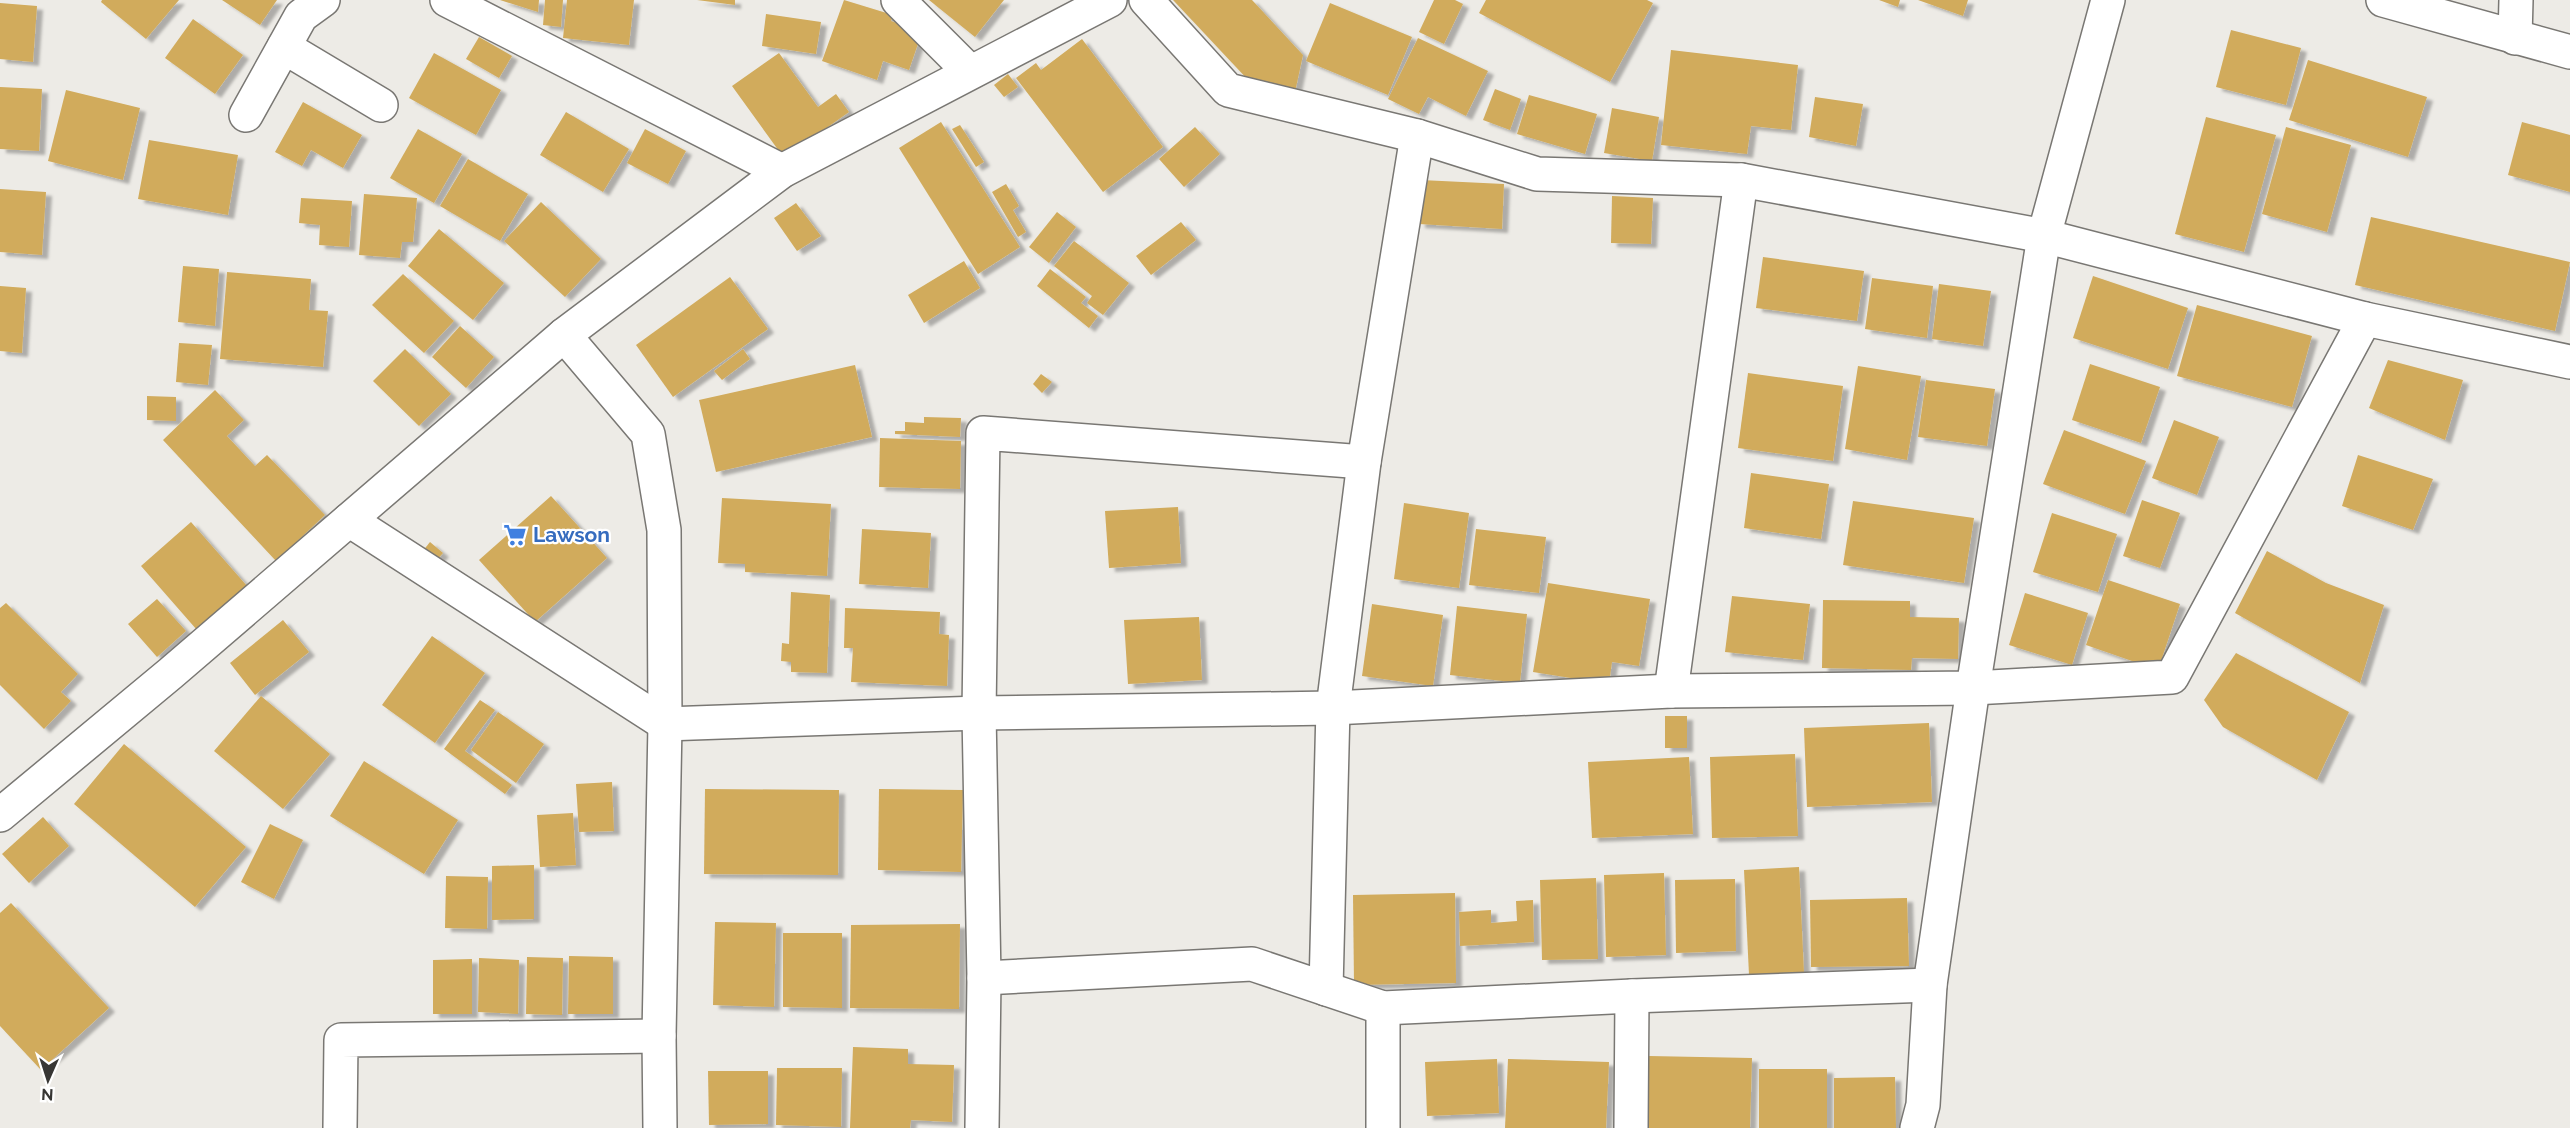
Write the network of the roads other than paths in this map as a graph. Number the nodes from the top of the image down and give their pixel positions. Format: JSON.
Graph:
{"nodes":[{"id":1,"x":323,"y":0,"type":"edge"},
{"id":2,"x":447,"y":0,"type":"edge"},
{"id":3,"x":898,"y":0,"type":"edge"},
{"id":4,"x":1110,"y":0,"type":"edge"},
{"id":5,"x":1146,"y":0,"type":"edge"},
{"id":6,"x":2108,"y":0,"type":"edge"},
{"id":7,"x":2383,"y":0,"type":"edge"},
{"id":8,"x":2516,"y":0,"type":"edge"},
{"id":9,"x":2515,"y":38,"type":"junction"},
{"id":10,"x":284,"y":47,"type":"junction"},
{"id":11,"x":2570,"y":52,"type":"edge"},
{"id":12,"x":970,"y":72,"type":"junction"},
{"id":13,"x":381,"y":105,"type":"dead end"},
{"id":14,"x":246,"y":115,"type":"dead end"},
{"id":15,"x":1417,"y":136,"type":"junction"},
{"id":16,"x":782,"y":171,"type":"junction"},
{"id":17,"x":1741,"y":180,"type":"junction"},
{"id":18,"x":2044,"y":236,"type":"junction"},
{"id":19,"x":2365,"y":319,"type":"junction"},
{"id":20,"x":564,"y":335,"type":"junction"},
{"id":21,"x":2570,"y":362,"type":"edge"},
{"id":22,"x":1364,"y":462,"type":"junction"},
{"id":23,"x":350,"y":520,"type":"junction"},
{"id":24,"x":1973,"y":688,"type":"junction"},
{"id":25,"x":1671,"y":691,"type":"junction"},
{"id":26,"x":1333,"y":708,"type":"junction"},
{"id":27,"x":979,"y":713,"type":"junction"},
{"id":28,"x":665,"y":724,"type":"junction"},
{"id":29,"x":0,"y":815,"type":"edge"},
{"id":30,"x":984,"y":978,"type":"junction"},
{"id":31,"x":1930,"y":985,"type":"junction"},
{"id":32,"x":1326,"y":989,"type":"junction"},
{"id":33,"x":1632,"y":996,"type":"junction"},
{"id":34,"x":1383,"y":1008,"type":"junction"},
{"id":35,"x":658,"y":1036,"type":"junction"},
{"id":36,"x":340,"y":1128,"type":"edge"},
{"id":37,"x":660,"y":1128,"type":"edge"},
{"id":38,"x":982,"y":1128,"type":"edge"},
{"id":39,"x":1383,"y":1128,"type":"edge"},
{"id":40,"x":1631,"y":1128,"type":"edge"},
{"id":41,"x":1917,"y":1128,"type":"edge"}],
"edges":[{"from":1,"to":10,"type":"street"},
{"from":2,"to":16,"type":"street"},
{"from":3,"to":12,"type":"street"},
{"from":4,"to":12,"type":"street"},
{"from":5,"to":15,"type":"street"},
{"from":6,"to":18,"type":"street"},
{"from":7,"to":9,"type":"street"},
{"from":8,"to":9,"type":"street"},
{"from":9,"to":11,"type":"street"},
{"from":10,"to":13,"type":"street"},
{"from":10,"to":14,"type":"street"},
{"from":12,"to":16,"type":"street"},
{"from":15,"to":17,"type":"street"},
{"from":15,"to":22,"type":"street"},
{"from":16,"to":20,"type":"street"},
{"from":17,"to":18,"type":"street"},
{"from":17,"to":25,"type":"street"},
{"from":18,"to":19,"type":"street"},
{"from":18,"to":24,"type":"street"},
{"from":19,"to":21,"type":"street"},
{"from":19,"to":24,"type":"street"},
{"from":20,"to":23,"type":"street"},
{"from":20,"to":28,"type":"street"},
{"from":22,"to":26,"type":"street"},
{"from":22,"to":27,"type":"street"},
{"from":23,"to":28,"type":"street"},
{"from":23,"to":29,"type":"street"},
{"from":24,"to":25,"type":"street"},
{"from":24,"to":31,"type":"street"},
{"from":25,"to":26,"type":"street"},
{"from":26,"to":27,"type":"street"},
{"from":26,"to":32,"type":"street"},
{"from":27,"to":28,"type":"street"},
{"from":27,"to":30,"type":"street"},
{"from":28,"to":35,"type":"street"},
{"from":30,"to":32,"type":"street"},
{"from":30,"to":38,"type":"street"},
{"from":31,"to":33,"type":"street"},
{"from":31,"to":41,"type":"street"},
{"from":32,"to":34,"type":"street"},
{"from":33,"to":34,"type":"street"},
{"from":33,"to":40,"type":"street"},
{"from":34,"to":39,"type":"street"},
{"from":35,"to":36,"type":"street"},
{"from":35,"to":37,"type":"street"}]}
